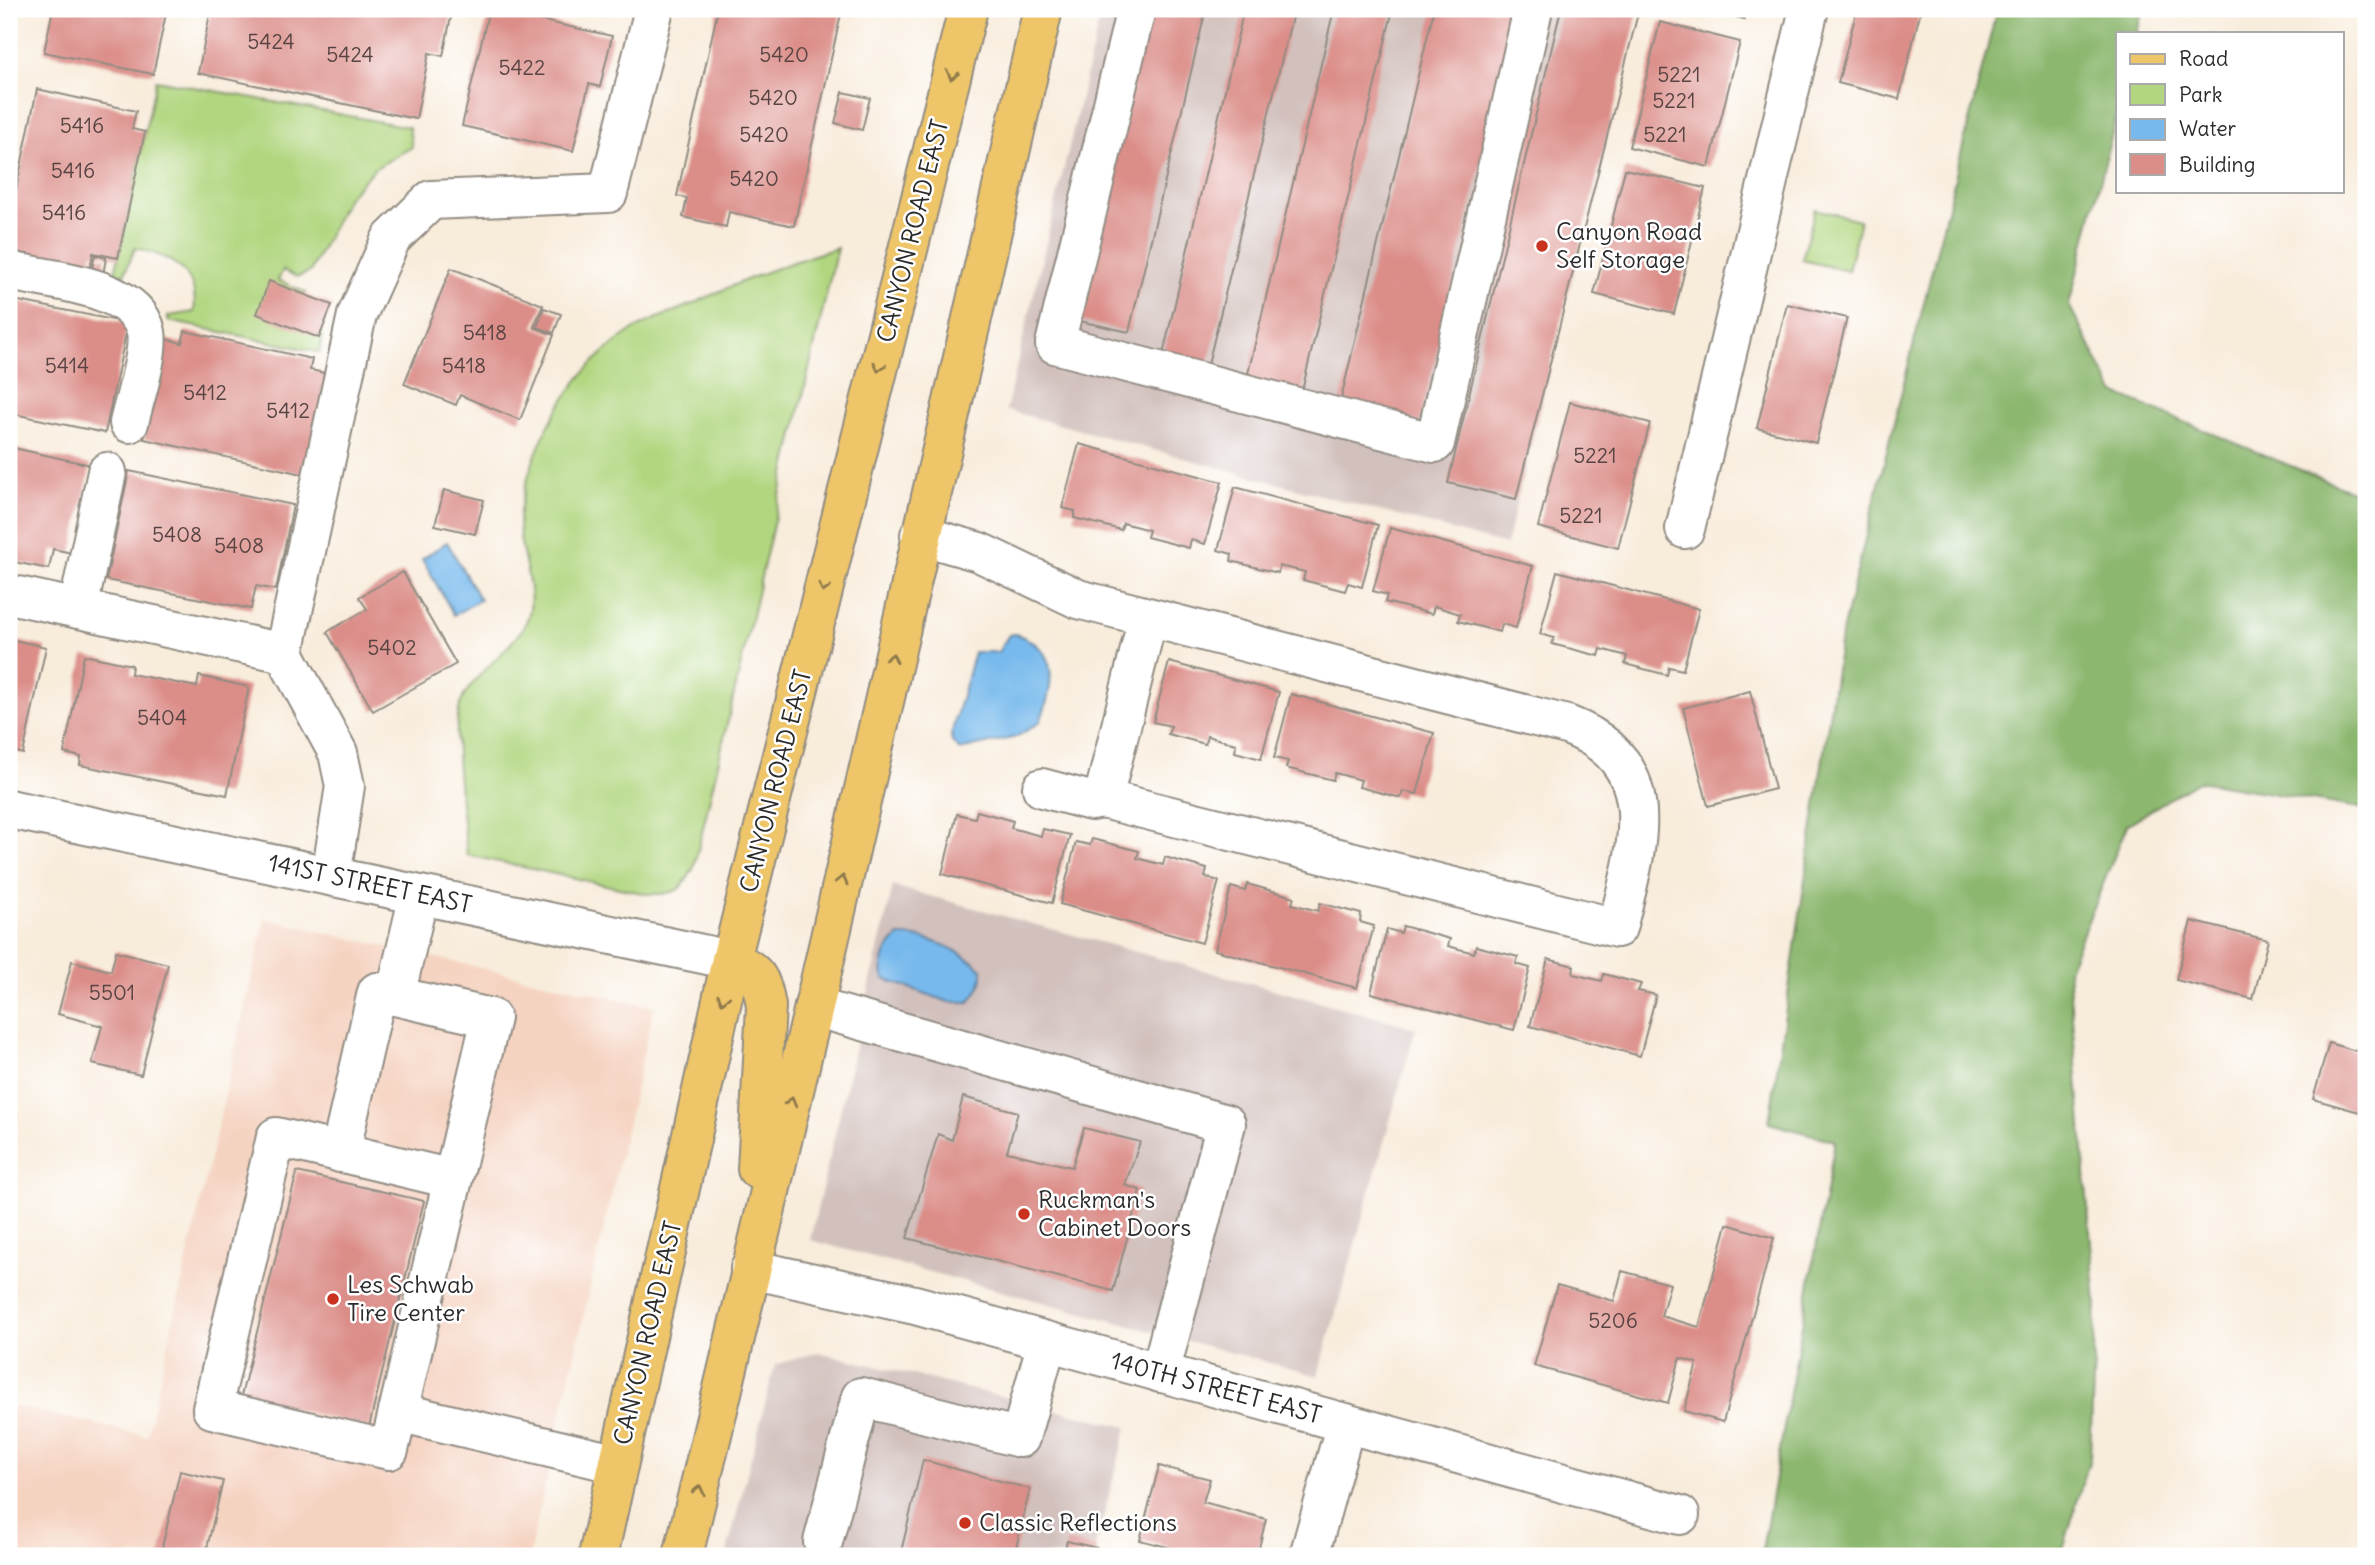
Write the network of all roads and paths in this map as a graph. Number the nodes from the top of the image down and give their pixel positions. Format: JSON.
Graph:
{"nodes":[{"id":1,"x":654,"y":9,"type":"edge"},
{"id":2,"x":968,"y":9,"type":"edge"},
{"id":3,"x":1043,"y":9,"type":"edge"},
{"id":4,"x":1136,"y":9,"type":"edge"},
{"id":5,"x":1533,"y":9,"type":"edge"},
{"id":6,"x":1809,"y":9,"type":"edge"},
{"id":7,"x":9,"y":271,"type":"edge"},
{"id":8,"x":129,"y":423,"type":"dead end"},
{"id":9,"x":107,"y":472,"type":"dead end"},
{"id":10,"x":1685,"y":529,"type":"dead end"},
{"id":11,"x":920,"y":535,"type":"junction"},
{"id":12,"x":9,"y":594,"type":"edge"},
{"id":13,"x":78,"y":608,"type":"junction"},
{"id":14,"x":1149,"y":618,"type":"junction"},
{"id":15,"x":284,"y":653,"type":"junction"},
{"id":16,"x":1042,"y":788,"type":"dead end"},
{"id":17,"x":1103,"y":799,"type":"junction"},
{"id":18,"x":9,"y":809,"type":"edge"},
{"id":19,"x":331,"y":876,"type":"junction"},
{"id":20,"x":419,"y":895,"type":"junction"},
{"id":21,"x":732,"y":960,"type":"junction"},
{"id":22,"x":396,"y":996,"type":"junction"},
{"id":23,"x":814,"y":1007,"type":"junction"},
{"id":24,"x":340,"y":1153,"type":"junction"},
{"id":25,"x":452,"y":1178,"type":"junction"},
{"id":26,"x":750,"y":1269,"type":"junction"},
{"id":27,"x":1047,"y":1342,"type":"junction"},
{"id":28,"x":1160,"y":1373,"type":"junction"},
{"id":29,"x":398,"y":1412,"type":"junction"},
{"id":30,"x":1346,"y":1423,"type":"junction"},
{"id":31,"x":618,"y":1464,"type":"junction"},
{"id":32,"x":1680,"y":1515,"type":"dead end"},
{"id":33,"x":823,"y":1542,"type":"dead end"},
{"id":34,"x":597,"y":1556,"type":"edge"},
{"id":35,"x":684,"y":1556,"type":"edge"},
{"id":36,"x":1308,"y":1556,"type":"edge"}],
"edges":[{"from":1,"to":15,"type":"street"},
{"from":2,"to":21,"type":"main road","name":"CANYON ROAD EAST","one_way":true},
{"from":3,"to":11,"type":"main road"},
{"from":4,"to":5,"type":"street"},
{"from":6,"to":10,"type":"street"},
{"from":7,"to":8,"type":"street"},
{"from":9,"to":13,"type":"street"},
{"from":11,"to":14,"type":"street"},
{"from":23,"to":11,"type":"main road","one_way":true},
{"from":12,"to":13,"type":"street"},
{"from":13,"to":15,"type":"street"},
{"from":14,"to":17,"type":"street"},
{"from":14,"to":17,"type":"street"},
{"from":15,"to":19,"type":"street"},
{"from":16,"to":17,"type":"street"},
{"from":18,"to":19,"type":"street","name":"141ST STREET EAST"},
{"from":19,"to":20,"type":"street","name":"141ST STREET EAST"},
{"from":20,"to":21,"type":"street","name":"141ST STREET EAST"},
{"from":20,"to":22,"type":"street"},
{"from":21,"to":26,"type":"main road"},
{"from":21,"to":31,"type":"main road","name":"CANYON ROAD EAST","one_way":true},
{"from":22,"to":24,"type":"street"},
{"from":22,"to":25,"type":"street"},
{"from":26,"to":23,"type":"main road","one_way":true},
{"from":23,"to":28,"type":"street"},
{"from":24,"to":25,"type":"street"},
{"from":24,"to":29,"type":"street"},
{"from":25,"to":29,"type":"street"},
{"from":26,"to":27,"type":"street","name":"140TH STREET EAST"},
{"from":35,"to":26,"type":"main road","one_way":true},
{"from":27,"to":28,"type":"street","name":"140TH STREET EAST"},
{"from":27,"to":33,"type":"street"},
{"from":28,"to":30,"type":"street","name":"140TH STREET EAST"},
{"from":29,"to":31,"type":"street"},
{"from":30,"to":32,"type":"street","name":"140TH STREET EAST"},
{"from":30,"to":36,"type":"street"},
{"from":31,"to":34,"type":"main road","name":"CANYON ROAD EAST"}]}
